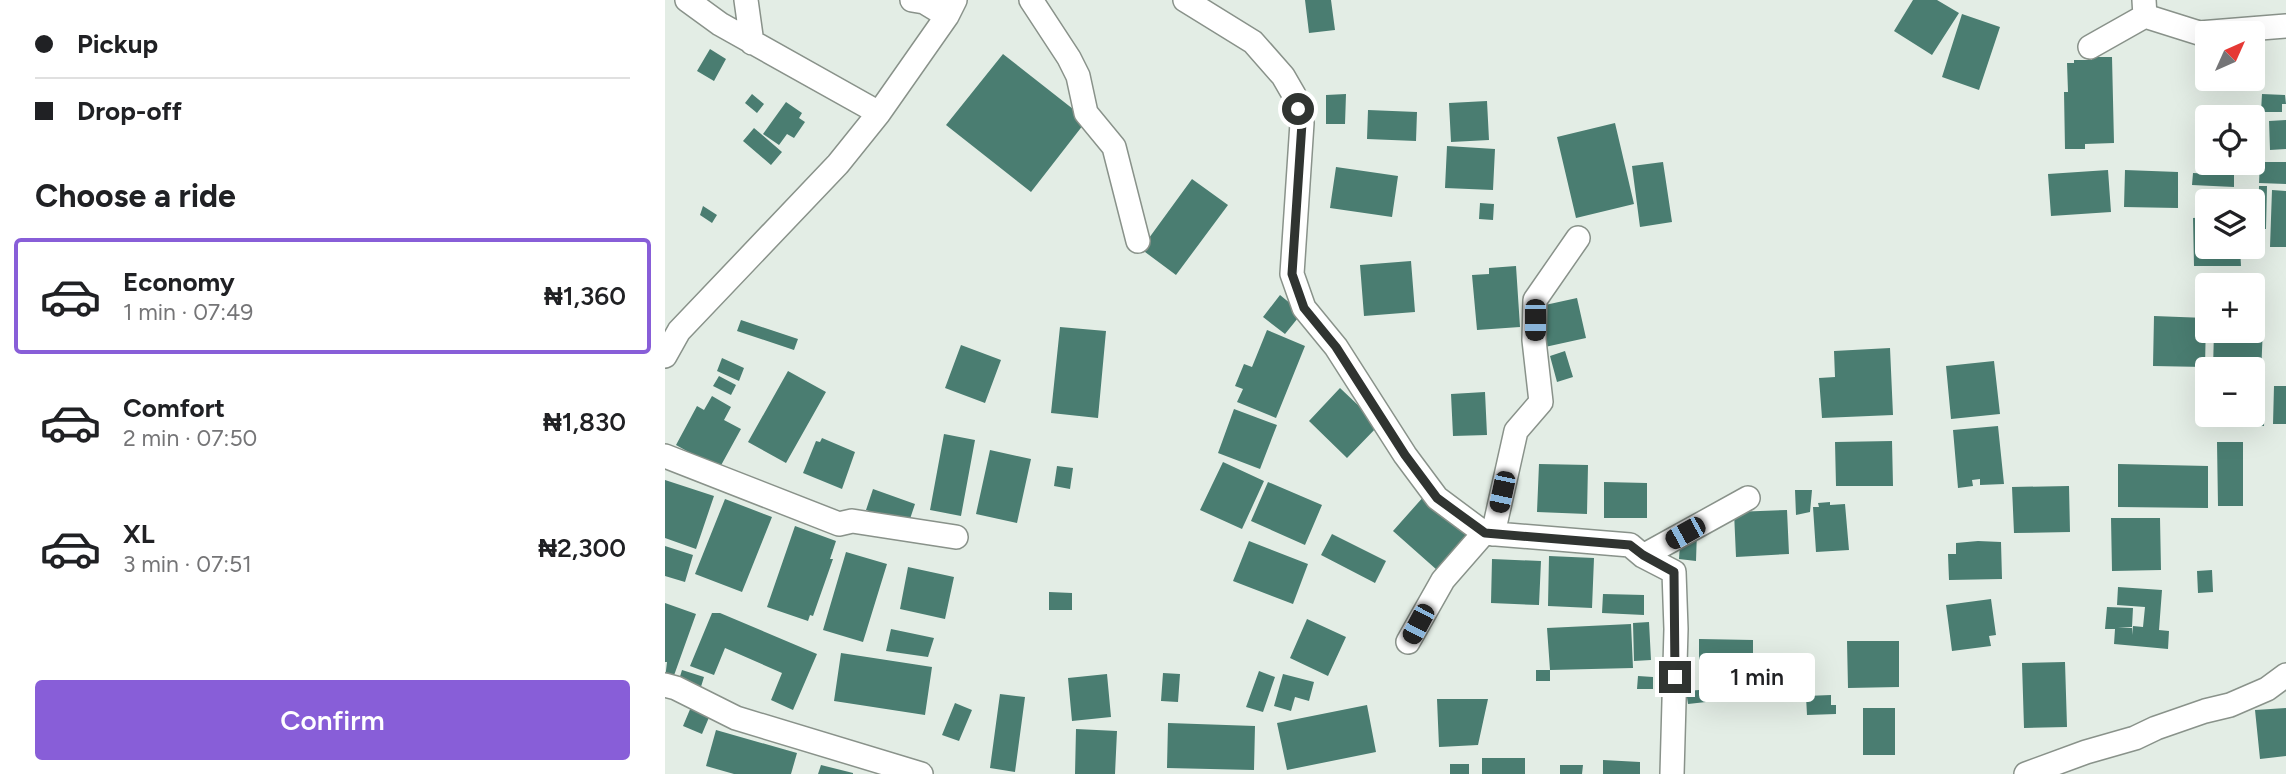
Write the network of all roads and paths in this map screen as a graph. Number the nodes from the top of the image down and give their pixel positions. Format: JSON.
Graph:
{"nodes":[{"id":1,"x":687,"y":0,"type":"edge"},
{"id":2,"x":746,"y":0,"type":"edge"},
{"id":3,"x":912,"y":0,"type":"edge"},
{"id":4,"x":1031,"y":0,"type":"edge"},
{"id":5,"x":1185,"y":0,"type":"edge"},
{"id":6,"x":951,"y":8,"type":"edge"},
{"id":7,"x":2145,"y":8,"type":"edge"},
{"id":8,"x":2286,"y":26,"type":"edge"},
{"id":9,"x":752,"y":43,"type":"junction"},
{"id":10,"x":2090,"y":47,"type":"dead end"},
{"id":11,"x":879,"y":113,"type":"junction"},
{"id":12,"x":1577,"y":238,"type":"dead end"},
{"id":13,"x":1137,"y":241,"type":"dead end"},
{"id":14,"x":665,"y":356,"type":"edge"},
{"id":15,"x":665,"y":456,"type":"edge"},
{"id":16,"x":1748,"y":498,"type":"dead end"},
{"id":17,"x":1489,"y":534,"type":"junction"},
{"id":18,"x":956,"y":537,"type":"dead end"},
{"id":19,"x":1643,"y":555,"type":"junction"},
{"id":20,"x":1408,"y":642,"type":"dead end"},
{"id":21,"x":2286,"y":675,"type":"edge"},
{"id":22,"x":665,"y":685,"type":"edge"},
{"id":23,"x":921,"y":774,"type":"edge"},
{"id":24,"x":1672,"y":774,"type":"edge"},
{"id":25,"x":2026,"y":774,"type":"edge"}],
"edges":[{"from":1,"to":9,"type":"street"},
{"from":2,"to":9,"type":"street"},
{"from":3,"to":6,"type":"street"},
{"from":4,"to":13,"type":"street"},
{"from":5,"to":17,"type":"street"},
{"from":6,"to":11,"type":"street"},
{"from":7,"to":8,"type":"street"},
{"from":7,"to":10,"type":"street"},
{"from":9,"to":11,"type":"street"},
{"from":11,"to":14,"type":"street"},
{"from":12,"to":17,"type":"street"},
{"from":15,"to":18,"type":"street"},
{"from":16,"to":19,"type":"street"},
{"from":17,"to":19,"type":"street"},
{"from":17,"to":20,"type":"street"},
{"from":19,"to":24,"type":"street"},
{"from":21,"to":25,"type":"street"},
{"from":22,"to":23,"type":"street"}]}
